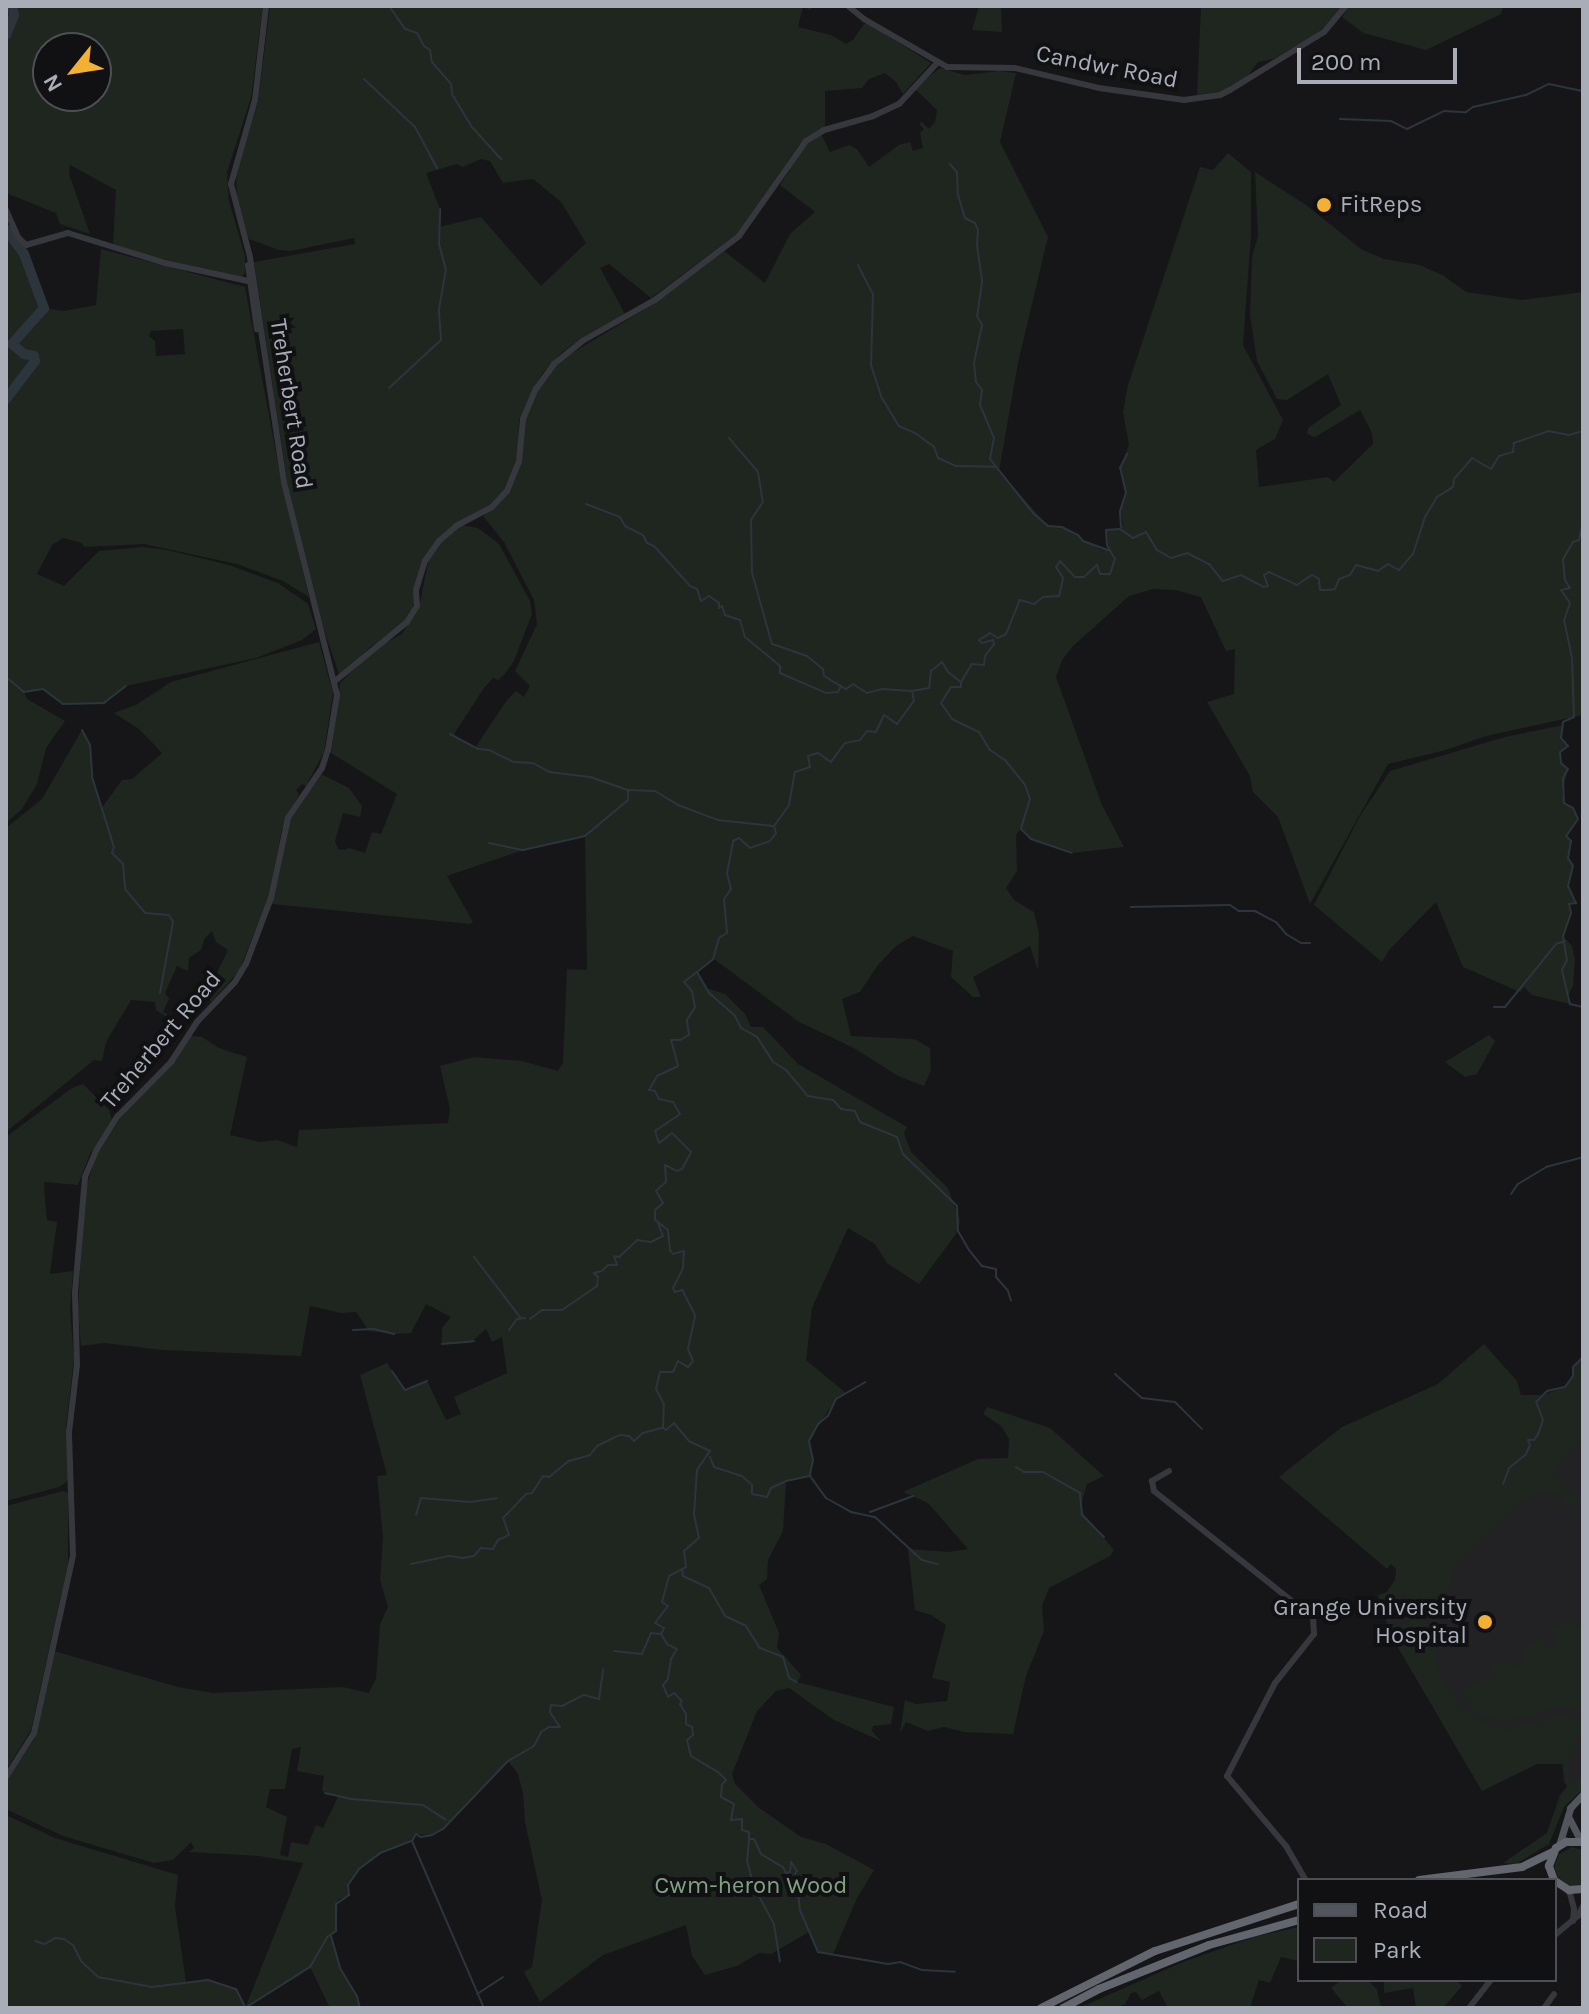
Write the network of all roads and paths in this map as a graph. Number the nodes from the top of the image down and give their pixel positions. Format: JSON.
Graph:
{"nodes":[{"id":1,"x":266,"y":6,"type":"edge"},
{"id":2,"x":848,"y":6,"type":"edge"},
{"id":3,"x":1346,"y":6,"type":"edge"},
{"id":4,"x":938,"y":62,"type":"junction"},
{"id":5,"x":6,"y":210,"type":"edge"},
{"id":6,"x":250,"y":257,"type":"junction"},
{"id":7,"x":248,"y":281,"type":"junction"},
{"id":8,"x":261,"y":340,"type":"junction"},
{"id":9,"x":335,"y":681,"type":"junction"},
{"id":10,"x":1169,"y":1471,"type":"dead end"},
{"id":11,"x":6,"y":1777,"type":"edge"},
{"id":12,"x":1583,"y":1794,"type":"edge"},
{"id":13,"x":1568,"y":1816,"type":"junction"},
{"id":14,"x":1582,"y":1842,"type":"edge"},
{"id":15,"x":1556,"y":1849,"type":"junction"},
{"id":16,"x":1305,"y":1878,"type":"edge"},
{"id":17,"x":1435,"y":1878,"type":"edge"},
{"id":18,"x":1555,"y":1878,"type":"edge"},
{"id":19,"x":1558,"y":1884,"type":"edge"},
{"id":20,"x":1583,"y":1889,"type":"edge"},
{"id":21,"x":1297,"y":1905,"type":"edge"},
{"id":22,"x":1583,"y":1906,"type":"edge"},
{"id":23,"x":1297,"y":1921,"type":"edge"},
{"id":24,"x":1573,"y":1921,"type":"junction"},
{"id":25,"x":1557,"y":1933,"type":"edge"},
{"id":26,"x":1489,"y":1982,"type":"edge"},
{"id":27,"x":1554,"y":1994,"type":"dead end"},
{"id":28,"x":1041,"y":2008,"type":"edge"},
{"id":29,"x":1063,"y":2008,"type":"edge"},
{"id":30,"x":1469,"y":2008,"type":"edge"},
{"id":31,"x":1544,"y":2008,"type":"edge"}],
"edges":[{"from":1,"to":6,"type":"street","name":"Treherbert Road"},
{"from":2,"to":4,"type":"street","name":"Candwr Road"},
{"from":3,"to":4,"type":"street","name":"Candwr Road"},
{"from":4,"to":9,"type":"street"},
{"from":5,"to":7,"type":"street"},
{"from":6,"to":7,"type":"street"},
{"from":6,"to":8,"type":"street","name":"Treherbert Road"},
{"from":7,"to":8,"type":"street"},
{"from":8,"to":9,"type":"street","name":"Treherbert Road"},
{"from":9,"to":11,"type":"street","name":"Treherbert Road"},
{"from":10,"to":16,"type":"street"},
{"from":12,"to":13,"type":"main road"},
{"from":13,"to":14,"type":"main road"},
{"from":13,"to":15,"type":"main road"},
{"from":14,"to":15,"type":"highway"},
{"from":15,"to":17,"type":"highway"},
{"from":15,"to":18,"type":"highway"},
{"from":19,"to":20,"type":"highway"},
{"from":19,"to":24,"type":"street"},
{"from":21,"to":28,"type":"highway"},
{"from":22,"to":24,"type":"street"},
{"from":23,"to":29,"type":"highway"},
{"from":24,"to":25,"type":"street"},
{"from":26,"to":30,"type":"street"},
{"from":27,"to":31,"type":"street"}]}
